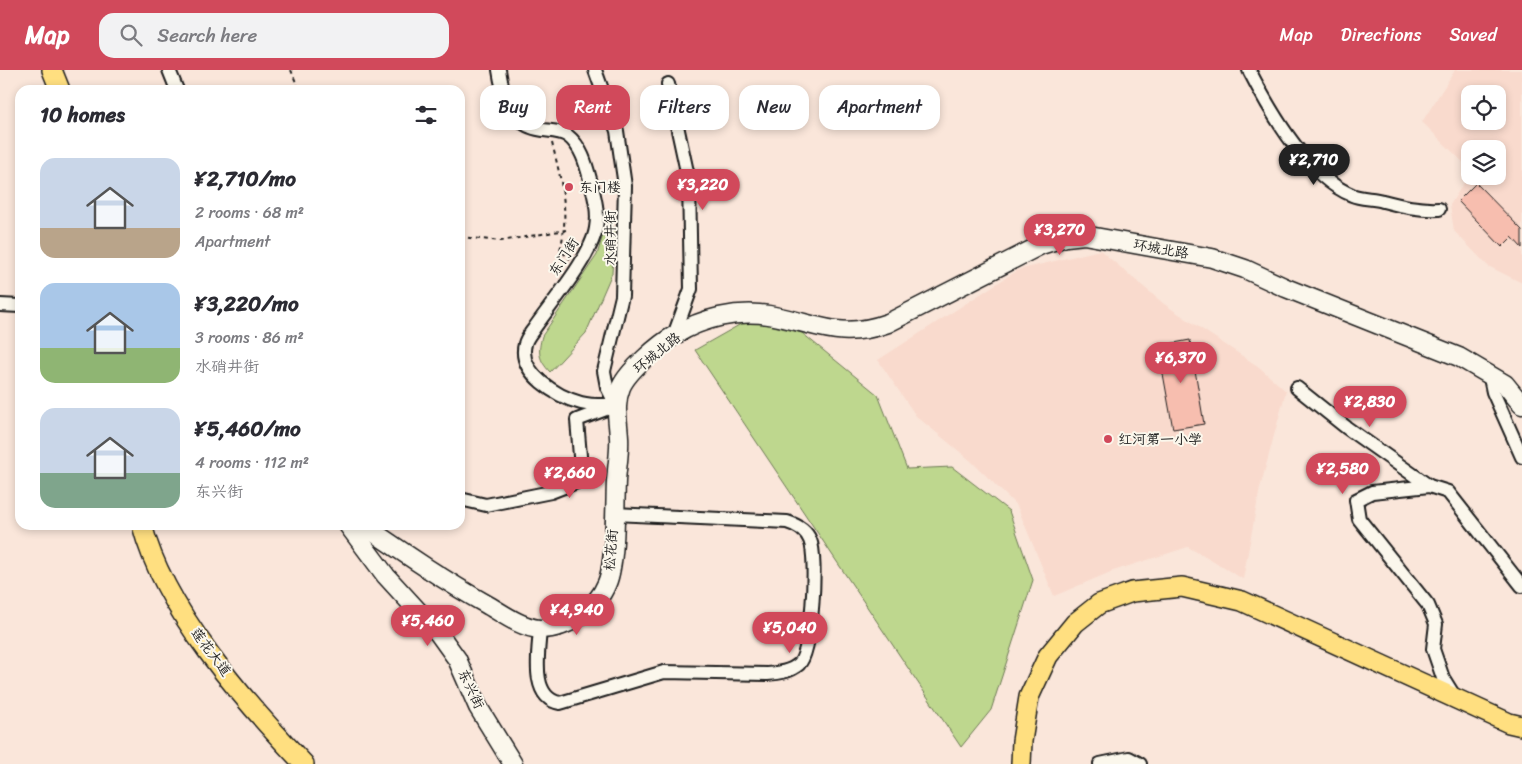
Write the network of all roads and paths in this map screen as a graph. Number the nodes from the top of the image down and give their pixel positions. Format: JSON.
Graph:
{"nodes":[{"id":1,"x":52,"y":70,"type":"edge"},
{"id":2,"x":169,"y":70,"type":"edge"},
{"id":3,"x":291,"y":70,"type":"edge"},
{"id":4,"x":500,"y":70,"type":"edge"},
{"id":5,"x":595,"y":70,"type":"edge"},
{"id":6,"x":1249,"y":70,"type":"edge"},
{"id":7,"x":668,"y":84,"type":"dead end"},
{"id":8,"x":58,"y":85,"type":"edge"},
{"id":9,"x":175,"y":85,"type":"edge"},
{"id":10,"x":297,"y":85,"type":"edge"},
{"id":11,"x":504,"y":85,"type":"edge"},
{"id":12,"x":544,"y":130,"type":"joint"},
{"id":13,"x":1439,"y":209,"type":"dead end"},
{"id":14,"x":566,"y":230,"type":"junction"},
{"id":15,"x":465,"y":237,"type":"edge"},
{"id":16,"x":578,"y":266,"type":"junction"},
{"id":17,"x":0,"y":305,"type":"edge"},
{"id":18,"x":15,"y":306,"type":"edge"},
{"id":19,"x":674,"y":335,"type":"junction"},
{"id":20,"x":1489,"y":373,"type":"junction"},
{"id":21,"x":1298,"y":388,"type":"dead end"},
{"id":22,"x":616,"y":405,"type":"junction"},
{"id":23,"x":1522,"y":405,"type":"edge"},
{"id":24,"x":1522,"y":457,"type":"edge"},
{"id":25,"x":1429,"y":486,"type":"junction"},
{"id":26,"x":465,"y":500,"type":"edge"},
{"id":27,"x":614,"y":514,"type":"junction"},
{"id":28,"x":144,"y":530,"type":"edge"},
{"id":29,"x":352,"y":530,"type":"edge"},
{"id":30,"x":370,"y":530,"type":"edge"},
{"id":31,"x":1522,"y":586,"type":"edge"},
{"id":32,"x":540,"y":629,"type":"junction"},
{"id":33,"x":1456,"y":699,"type":"junction"},
{"id":34,"x":1522,"y":726,"type":"edge"},
{"id":35,"x":304,"y":764,"type":"edge"},
{"id":36,"x":513,"y":764,"type":"edge"},
{"id":37,"x":1021,"y":764,"type":"edge"},
{"id":38,"x":1100,"y":764,"type":"edge"},
{"id":39,"x":1140,"y":764,"type":"edge"}],
"edges":[{"from":1,"to":8,"type":"main road"},
{"from":2,"to":9,"type":"street"},
{"from":3,"to":10,"type":"path"},
{"from":4,"to":11,"type":"street","name":"东门街"},
{"from":5,"to":22,"type":"street","name":"水硝井街"},
{"from":6,"to":13,"type":"street"},
{"from":7,"to":19,"type":"street"},
{"from":12,"to":14,"type":"path"},
{"from":12,"to":16,"type":"street","name":"东门街"},
{"from":14,"to":15,"type":"path"},
{"from":14,"to":16,"type":"path"},
{"from":16,"to":22,"type":"street","name":"东门街"},
{"from":17,"to":18,"type":"street"},
{"from":19,"to":20,"type":"street","name":"环城北路"},
{"from":19,"to":22,"type":"street","name":"环城北路"},
{"from":20,"to":23,"type":"street","name":"环城北路"},
{"from":20,"to":24,"type":"street"},
{"from":21,"to":25,"type":"street"},
{"from":22,"to":26,"type":"street"},
{"from":22,"to":27,"type":"street","name":"松花街"},
{"from":25,"to":31,"type":"street"},
{"from":25,"to":33,"type":"street"},
{"from":27,"to":32,"type":"street","name":"松花街"},
{"from":27,"to":32,"type":"street"},
{"from":28,"to":35,"type":"main road","name":"莲花大道"},
{"from":29,"to":36,"type":"street","name":"东兴街"},
{"from":30,"to":32,"type":"street"},
{"from":33,"to":34,"type":"main road"},
{"from":33,"to":37,"type":"main road"},
{"from":38,"to":39,"type":"street"}]}
